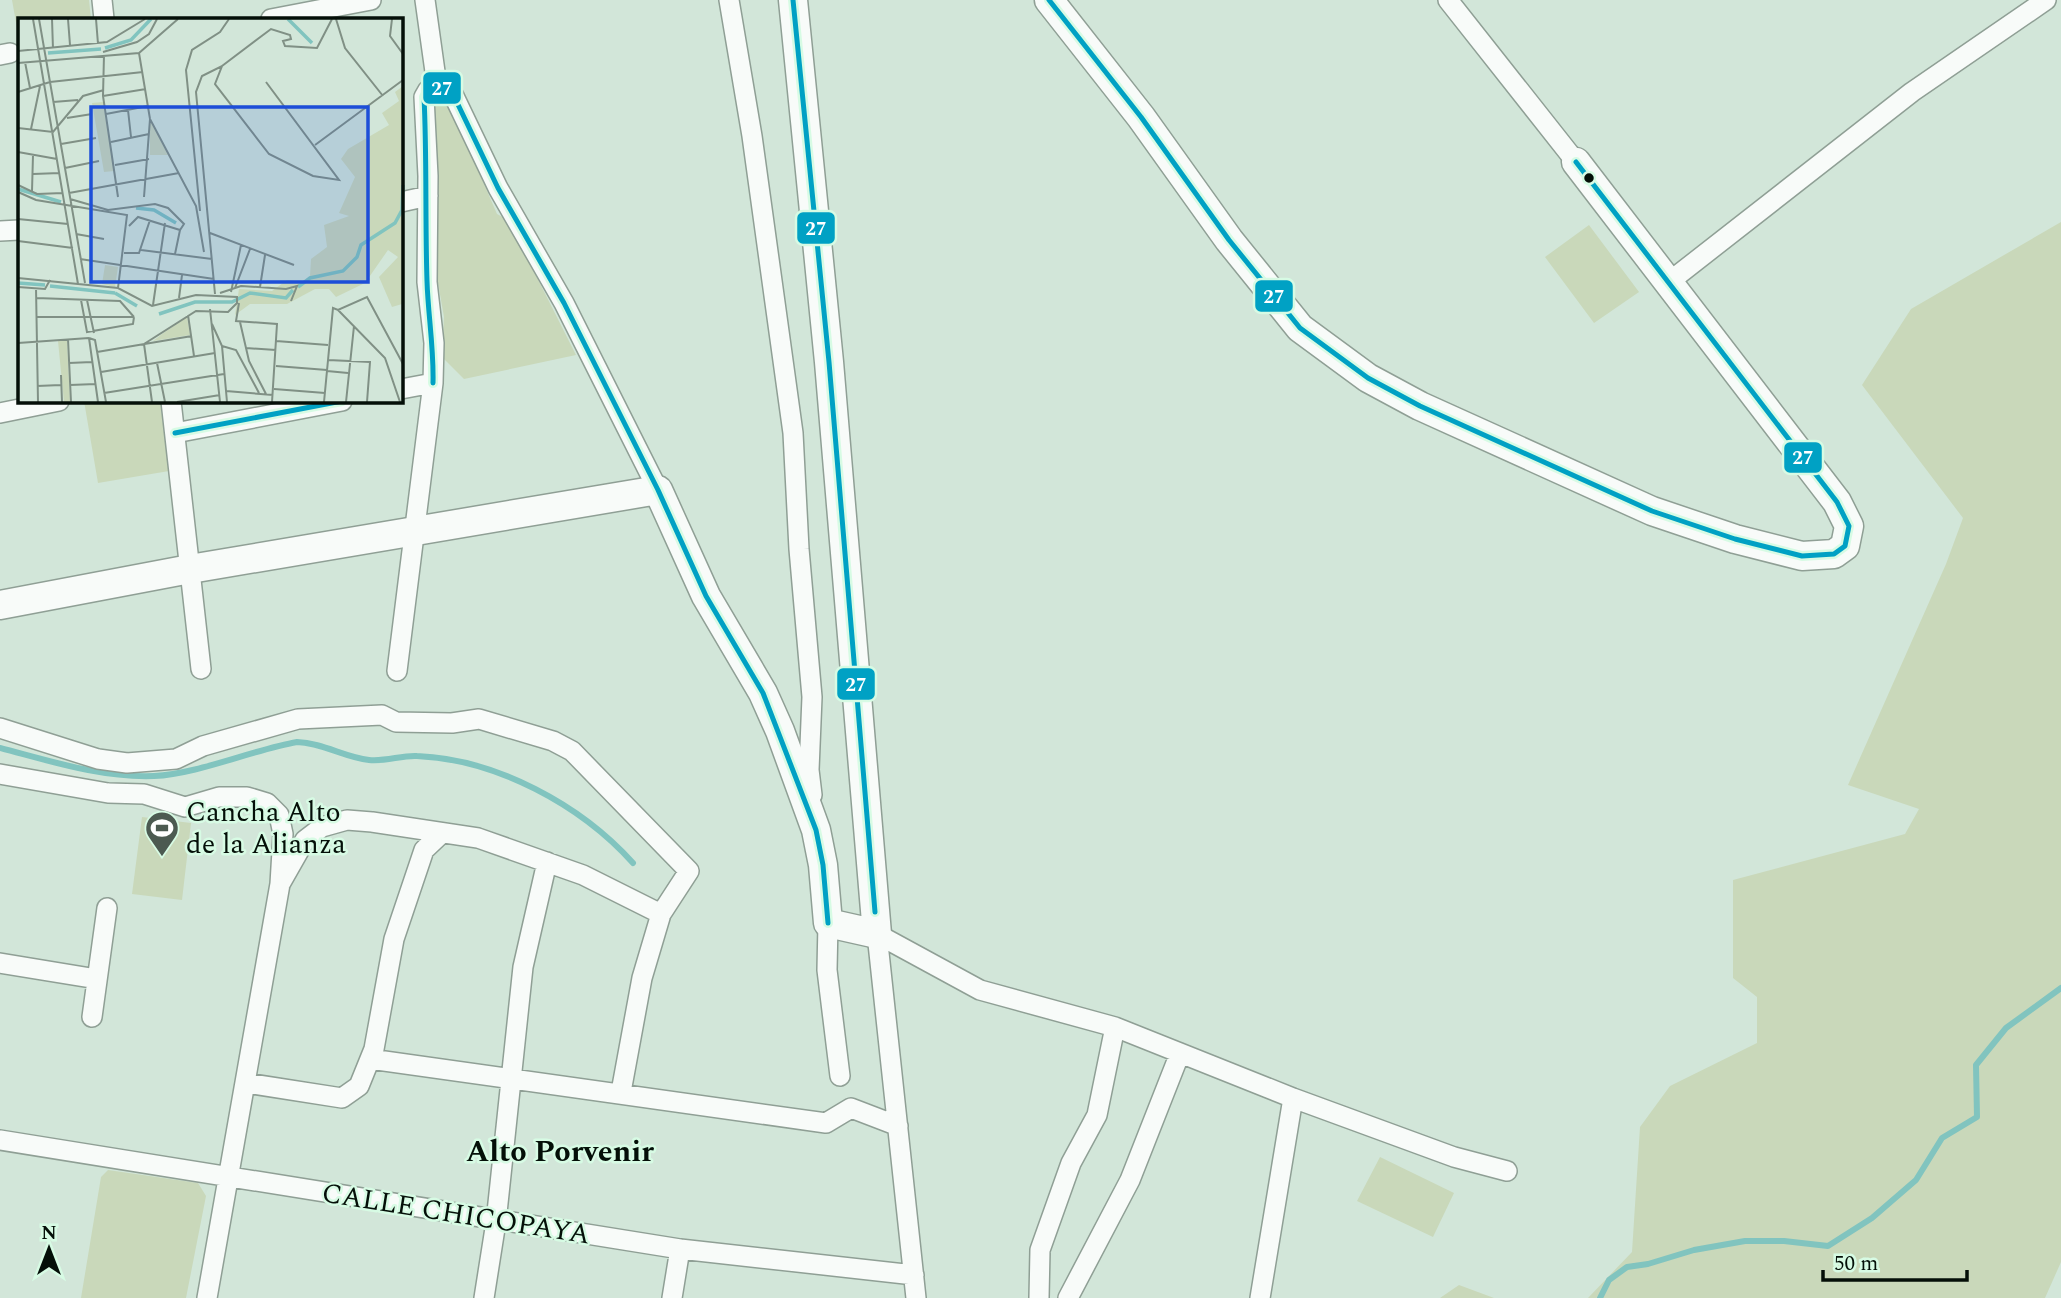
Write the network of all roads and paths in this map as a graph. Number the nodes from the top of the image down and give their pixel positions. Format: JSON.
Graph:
{"nodes":[{"id":1,"x":102,"y":0,"type":"edge"},
{"id":2,"x":371,"y":0,"type":"edge"},
{"id":3,"x":425,"y":0,"type":"edge"},
{"id":4,"x":730,"y":0,"type":"edge"},
{"id":5,"x":793,"y":0,"type":"edge"},
{"id":6,"x":1049,"y":0,"type":"edge"},
{"id":7,"x":1448,"y":0,"type":"edge"},
{"id":8,"x":2046,"y":0,"type":"edge"},
{"id":9,"x":104,"y":18,"type":"edge"},
{"id":10,"x":278,"y":18,"type":"edge"},
{"id":11,"x":437,"y":86,"type":"junction"},
{"id":12,"x":1576,"y":162,"type":"joint"},
{"id":13,"x":428,"y":196,"type":"junction"},
{"id":14,"x":402,"y":202,"type":"edge"},
{"id":15,"x":18,"y":230,"type":"edge"},
{"id":16,"x":0,"y":231,"type":"edge"},
{"id":17,"x":1669,"y":282,"type":"junction"},
{"id":18,"x":433,"y":383,"type":"junction"},
{"id":19,"x":402,"y":389,"type":"edge"},
{"id":20,"x":54,"y":402,"type":"edge"},
{"id":21,"x":171,"y":402,"type":"edge"},
{"id":22,"x":337,"y":402,"type":"edge"},
{"id":23,"x":0,"y":413,"type":"edge"},
{"id":24,"x":175,"y":433,"type":"junction"},
{"id":25,"x":658,"y":490,"type":"junction"},
{"id":26,"x":414,"y":531,"type":"junction"},
{"id":27,"x":190,"y":569,"type":"junction"},
{"id":28,"x":0,"y":605,"type":"edge"},
{"id":29,"x":201,"y":669,"type":"dead end"},
{"id":30,"x":397,"y":671,"type":"dead end"},
{"id":31,"x":0,"y":728,"type":"edge"},
{"id":32,"x":0,"y":774,"type":"edge"},
{"id":33,"x":816,"y":830,"type":"junction"},
{"id":34,"x":442,"y":833,"type":"junction"},
{"id":35,"x":547,"y":862,"type":"junction"},
{"id":36,"x":280,"y":884,"type":"junction"},
{"id":37,"x":107,"y":908,"type":"dead end"},
{"id":38,"x":661,"y":914,"type":"junction"},
{"id":39,"x":828,"y":923,"type":"junction"},
{"id":40,"x":877,"y":934,"type":"junction"},
{"id":41,"x":0,"y":963,"type":"edge"},
{"id":42,"x":97,"y":979,"type":"junction"},
{"id":43,"x":92,"y":1017,"type":"dead end"},
{"id":44,"x":1115,"y":1027,"type":"junction"},
{"id":45,"x":1181,"y":1053,"type":"junction"},
{"id":46,"x":370,"y":1059,"type":"junction"},
{"id":47,"x":840,"y":1076,"type":"dead end"},
{"id":48,"x":512,"y":1077,"type":"junction"},
{"id":49,"x":246,"y":1083,"type":"junction"},
{"id":50,"x":621,"y":1092,"type":"junction"},
{"id":51,"x":1293,"y":1098,"type":"junction"},
{"id":52,"x":898,"y":1126,"type":"junction"},
{"id":53,"x":0,"y":1140,"type":"edge"},
{"id":54,"x":1507,"y":1171,"type":"dead end"},
{"id":55,"x":228,"y":1177,"type":"junction"},
{"id":56,"x":496,"y":1222,"type":"junction"},
{"id":57,"x":680,"y":1249,"type":"junction"},
{"id":58,"x":914,"y":1275,"type":"junction"},
{"id":59,"x":207,"y":1298,"type":"edge"},
{"id":60,"x":484,"y":1298,"type":"edge"},
{"id":61,"x":672,"y":1298,"type":"edge"},
{"id":62,"x":916,"y":1298,"type":"edge"},
{"id":63,"x":1039,"y":1298,"type":"edge"},
{"id":64,"x":1068,"y":1298,"type":"edge"},
{"id":65,"x":1260,"y":1298,"type":"edge"}],
"edges":[{"from":1,"to":9,"type":"street"},
{"from":2,"to":10,"type":"street"},
{"from":3,"to":11,"type":"street"},
{"from":4,"to":33,"type":"street"},
{"from":5,"to":40,"type":"street"},
{"from":6,"to":17,"type":"street"},
{"from":7,"to":12,"type":"street"},
{"from":8,"to":17,"type":"street"},
{"from":11,"to":13,"type":"street"},
{"from":11,"to":25,"type":"street"},
{"from":12,"to":17,"type":"street"},
{"from":13,"to":14,"type":"street"},
{"from":13,"to":18,"type":"street"},
{"from":15,"to":16,"type":"street"},
{"from":18,"to":19,"type":"street"},
{"from":18,"to":26,"type":"street"},
{"from":20,"to":23,"type":"street"},
{"from":21,"to":24,"type":"street"},
{"from":22,"to":24,"type":"street"},
{"from":24,"to":27,"type":"street"},
{"from":25,"to":26,"type":"street"},
{"from":25,"to":33,"type":"street"},
{"from":26,"to":27,"type":"street"},
{"from":26,"to":30,"type":"street"},
{"from":27,"to":28,"type":"street"},
{"from":27,"to":29,"type":"street"},
{"from":31,"to":38,"type":"street"},
{"from":32,"to":36,"type":"street"},
{"from":33,"to":39,"type":"street"},
{"from":34,"to":35,"type":"street"},
{"from":34,"to":36,"type":"street"},
{"from":34,"to":46,"type":"street"},
{"from":35,"to":38,"type":"street"},
{"from":35,"to":48,"type":"street"},
{"from":36,"to":49,"type":"street"},
{"from":37,"to":42,"type":"street"},
{"from":38,"to":50,"type":"street"},
{"from":39,"to":40,"type":"street"},
{"from":39,"to":47,"type":"street"},
{"from":40,"to":44,"type":"street"},
{"from":40,"to":52,"type":"street"},
{"from":41,"to":42,"type":"street"},
{"from":42,"to":43,"type":"street"},
{"from":44,"to":45,"type":"street"},
{"from":44,"to":63,"type":"street"},
{"from":45,"to":51,"type":"street"},
{"from":45,"to":64,"type":"street"},
{"from":46,"to":48,"type":"street"},
{"from":46,"to":49,"type":"street"},
{"from":48,"to":50,"type":"street"},
{"from":48,"to":56,"type":"street"},
{"from":49,"to":55,"type":"street"},
{"from":50,"to":52,"type":"street"},
{"from":51,"to":54,"type":"street"},
{"from":51,"to":65,"type":"street"},
{"from":52,"to":58,"type":"street"},
{"from":53,"to":55,"type":"street","name":"CALLE CHICOPAYA"},
{"from":55,"to":56,"type":"street","name":"CALLE CHICOPAYA"},
{"from":55,"to":59,"type":"street"},
{"from":56,"to":57,"type":"street","name":"CALLE CHICOPAYA"},
{"from":56,"to":60,"type":"street"},
{"from":57,"to":58,"type":"street","name":"CALLE CHICOPAYA"},
{"from":57,"to":61,"type":"street"},
{"from":58,"to":62,"type":"street"}]}
